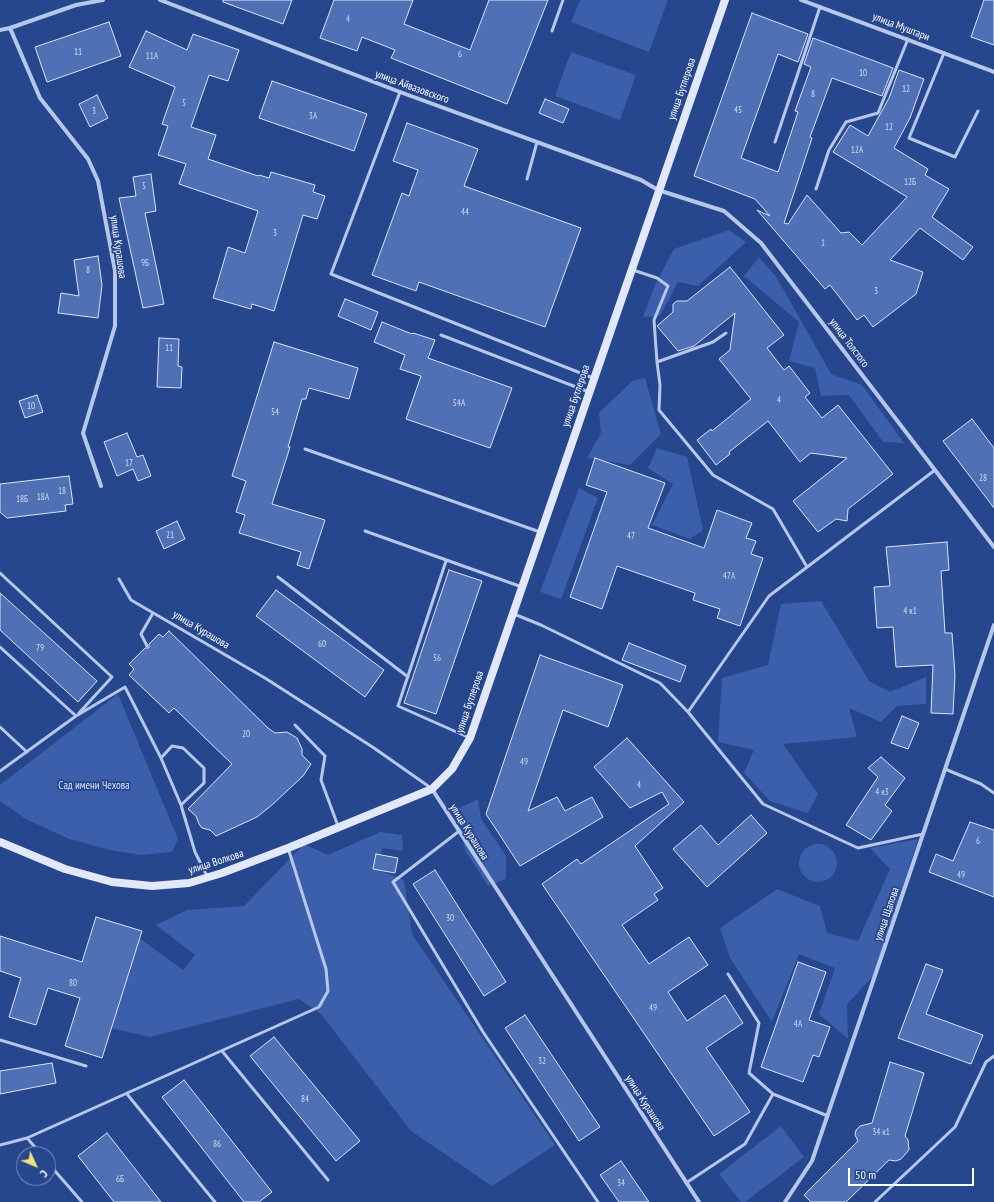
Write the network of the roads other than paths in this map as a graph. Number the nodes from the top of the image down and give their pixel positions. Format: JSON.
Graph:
{"nodes":[{"id":1,"x":103,"y":0,"type":"edge"},
{"id":2,"x":160,"y":0,"type":"edge"},
{"id":3,"x":563,"y":0,"type":"edge"},
{"id":4,"x":725,"y":0,"type":"edge"},
{"id":5,"x":801,"y":0,"type":"edge"},
{"id":6,"x":76,"y":2,"type":"edge"},
{"id":7,"x":820,"y":7,"type":"junction"},
{"id":8,"x":10,"y":28,"type":"junction"},
{"id":9,"x":0,"y":30,"type":"edge"},
{"id":10,"x":552,"y":31,"type":"dead end"},
{"id":11,"x":908,"y":39,"type":"junction"},
{"id":12,"x":944,"y":53,"type":"junction"},
{"id":13,"x":994,"y":72,"type":"edge"},
{"id":14,"x":400,"y":92,"type":"junction"},
{"id":15,"x":978,"y":111,"type":"dead end"},
{"id":16,"x":537,"y":142,"type":"junction"},
{"id":17,"x":775,"y":142,"type":"dead end"},
{"id":18,"x":527,"y":179,"type":"dead end"},
{"id":19,"x":816,"y":189,"type":"dead end"},
{"id":20,"x":658,"y":190,"type":"junction"},
{"id":21,"x":631,"y":270,"type":"junction"},
{"id":22,"x":726,"y":333,"type":"dead end"},
{"id":23,"x":441,"y":335,"type":"dead end"},
{"id":24,"x":657,"y":362,"type":"junction"},
{"id":25,"x":593,"y":378,"type":"junction"},
{"id":26,"x":589,"y":392,"type":"junction"},
{"id":27,"x":305,"y":449,"type":"dead end"},
{"id":28,"x":935,"y":470,"type":"junction"},
{"id":29,"x":101,"y":486,"type":"dead end"},
{"id":30,"x":365,"y":531,"type":"dead end"},
{"id":31,"x":540,"y":532,"type":"junction"},
{"id":32,"x":994,"y":547,"type":"edge"},
{"id":33,"x":446,"y":561,"type":"junction"},
{"id":34,"x":808,"y":567,"type":"junction"},
{"id":35,"x":0,"y":573,"type":"edge"},
{"id":36,"x":278,"y":577,"type":"dead end"},
{"id":37,"x":119,"y":579,"type":"dead end"},
{"id":38,"x":522,"y":587,"type":"junction"},
{"id":39,"x":153,"y":613,"type":"junction"},
{"id":40,"x":512,"y":614,"type":"junction"},
{"id":41,"x":994,"y":625,"type":"edge"},
{"id":42,"x":147,"y":646,"type":"dead end"},
{"id":43,"x":0,"y":647,"type":"edge"},
{"id":44,"x":408,"y":676,"type":"junction"},
{"id":45,"x":688,"y":712,"type":"junction"},
{"id":46,"x":76,"y":716,"type":"junction"},
{"id":47,"x":295,"y":725,"type":"dead end"},
{"id":48,"x":0,"y":727,"type":"edge"},
{"id":49,"x":470,"y":738,"type":"junction"},
{"id":50,"x":27,"y":752,"type":"junction"},
{"id":51,"x":161,"y":758,"type":"junction"},
{"id":52,"x":945,"y":769,"type":"junction"},
{"id":53,"x":0,"y":772,"type":"edge"},
{"id":54,"x":432,"y":790,"type":"junction"},
{"id":55,"x":994,"y":793,"type":"edge"},
{"id":56,"x":181,"y":805,"type":"junction"},
{"id":57,"x":338,"y":828,"type":"junction"},
{"id":58,"x":458,"y":832,"type":"junction"},
{"id":59,"x":923,"y":834,"type":"junction"},
{"id":60,"x":0,"y":842,"type":"edge"},
{"id":61,"x":288,"y":848,"type":"junction"},
{"id":62,"x":208,"y":878,"type":"junction"},
{"id":63,"x":728,"y":974,"type":"dead end"},
{"id":64,"x":0,"y":1040,"type":"edge"},
{"id":65,"x":222,"y":1051,"type":"junction"},
{"id":66,"x":994,"y":1056,"type":"edge"},
{"id":67,"x":86,"y":1066,"type":"dead end"},
{"id":68,"x":127,"y":1094,"type":"junction"},
{"id":69,"x":773,"y":1094,"type":"junction"},
{"id":70,"x":828,"y":1116,"type":"junction"},
{"id":71,"x":27,"y":1138,"type":"junction"},
{"id":72,"x":0,"y":1145,"type":"edge"},
{"id":73,"x":34,"y":1146,"type":"edge"},
{"id":74,"x":56,"y":1172,"type":"edge"},
{"id":75,"x":328,"y":1180,"type":"dead end"},
{"id":76,"x":686,"y":1183,"type":"junction"},
{"id":77,"x":82,"y":1202,"type":"edge"},
{"id":78,"x":215,"y":1202,"type":"edge"},
{"id":79,"x":598,"y":1202,"type":"edge"},
{"id":80,"x":699,"y":1202,"type":"edge"},
{"id":81,"x":785,"y":1202,"type":"edge"},
{"id":82,"x":876,"y":1202,"type":"edge"}],
"edges":[{"from":1,"to":6,"type":"street"},
{"from":2,"to":14,"type":"street","name":"улица Айвазовского"},
{"from":3,"to":10,"type":"lane"},
{"from":4,"to":20,"type":"main road","name":"улица Бутлерова"},
{"from":5,"to":7,"type":"street","name":"улица Муштари"},
{"from":6,"to":8,"type":"street"},
{"from":7,"to":11,"type":"street","name":"улица Муштари"},
{"from":7,"to":17,"type":"lane"},
{"from":8,"to":9,"type":"street"},
{"from":8,"to":29,"type":"street","name":"улица Курашова"},
{"from":11,"to":12,"type":"street","name":"улица Муштари"},
{"from":11,"to":19,"type":"lane"},
{"from":12,"to":13,"type":"street","name":"улица Муштари"},
{"from":12,"to":15,"type":"lane"},
{"from":14,"to":16,"type":"street","name":"улица Айвазовского"},
{"from":14,"to":25,"type":"lane"},
{"from":16,"to":18,"type":"lane"},
{"from":16,"to":20,"type":"street","name":"улица Айвазовского"},
{"from":20,"to":21,"type":"main road","name":"улица Бутлерова"},
{"from":20,"to":28,"type":"street","name":"улица Толстого"},
{"from":21,"to":24,"type":"lane"},
{"from":21,"to":25,"type":"main road","name":"улица Бутлерова"},
{"from":22,"to":24,"type":"lane"},
{"from":23,"to":26,"type":"lane"},
{"from":24,"to":34,"type":"lane"},
{"from":25,"to":26,"type":"main road","name":"улица Бутлерова"},
{"from":26,"to":31,"type":"main road","name":"улица Бутлерова"},
{"from":27,"to":31,"type":"lane"},
{"from":28,"to":32,"type":"street","name":"улица Толстого"},
{"from":28,"to":34,"type":"lane"},
{"from":30,"to":33,"type":"lane"},
{"from":31,"to":38,"type":"main road","name":"улица Бутлерова"},
{"from":33,"to":38,"type":"lane"},
{"from":33,"to":44,"type":"lane"},
{"from":34,"to":45,"type":"lane"},
{"from":35,"to":46,"type":"lane"},
{"from":36,"to":44,"type":"lane"},
{"from":37,"to":39,"type":"lane","name":"улица Курашова"},
{"from":38,"to":40,"type":"main road","name":"улица Бутлерова"},
{"from":39,"to":42,"type":"lane"},
{"from":39,"to":54,"type":"lane","name":"улица Курашова"},
{"from":40,"to":45,"type":"lane"},
{"from":40,"to":49,"type":"main road","name":"улица Бутлерова"},
{"from":41,"to":52,"type":"street","name":"улица Щапова"},
{"from":43,"to":46,"type":"lane"},
{"from":44,"to":49,"type":"lane"},
{"from":45,"to":59,"type":"lane"},
{"from":46,"to":50,"type":"lane"},
{"from":46,"to":51,"type":"lane"},
{"from":47,"to":57,"type":"lane"},
{"from":48,"to":50,"type":"lane"},
{"from":49,"to":54,"type":"main road","name":"улица Бутлерова"},
{"from":50,"to":53,"type":"lane"},
{"from":51,"to":56,"type":"lane"},
{"from":51,"to":56,"type":"lane"},
{"from":52,"to":55,"type":"lane"},
{"from":52,"to":59,"type":"street","name":"улица Щапова"},
{"from":54,"to":57,"type":"main road","name":"улица Волкова"},
{"from":54,"to":58,"type":"street","name":"улица Курашова"},
{"from":56,"to":62,"type":"lane"},
{"from":57,"to":61,"type":"main road","name":"улица Волкова"},
{"from":58,"to":76,"type":"street","name":"улица Курашова"},
{"from":58,"to":79,"type":"lane"},
{"from":59,"to":70,"type":"street","name":"улица Щапова"},
{"from":60,"to":62,"type":"main road","name":"улица Волкова"},
{"from":61,"to":62,"type":"main road","name":"улица Волкова"},
{"from":61,"to":65,"type":"lane"},
{"from":63,"to":69,"type":"lane"},
{"from":64,"to":67,"type":"lane"},
{"from":65,"to":68,"type":"lane"},
{"from":65,"to":75,"type":"lane"},
{"from":66,"to":82,"type":"lane"},
{"from":68,"to":71,"type":"lane"},
{"from":68,"to":78,"type":"lane"},
{"from":69,"to":70,"type":"lane"},
{"from":69,"to":76,"type":"lane"},
{"from":70,"to":81,"type":"street","name":"улица Щапова"},
{"from":71,"to":72,"type":"lane"},
{"from":71,"to":73,"type":"lane"},
{"from":74,"to":77,"type":"lane"},
{"from":76,"to":80,"type":"street","name":"улица Курашова"}]}
